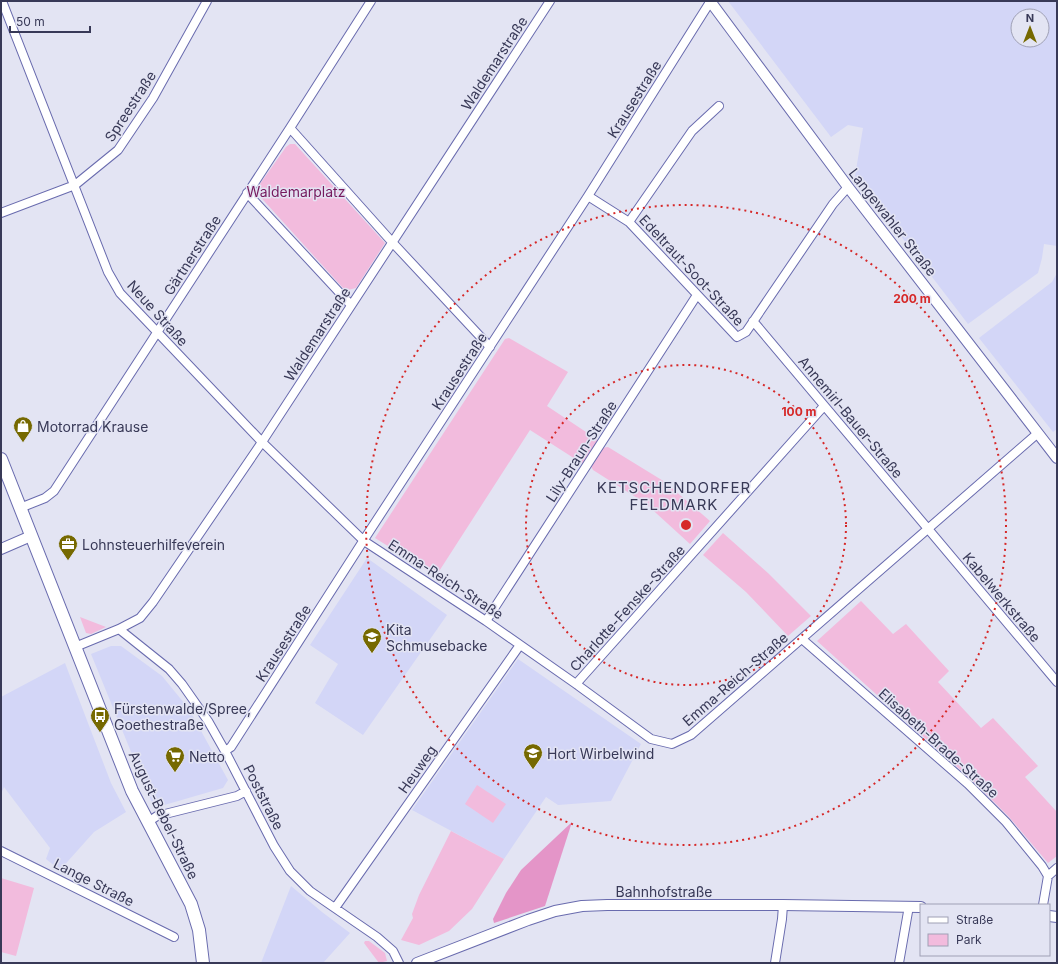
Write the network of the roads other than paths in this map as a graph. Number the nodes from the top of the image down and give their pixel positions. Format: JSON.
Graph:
{"nodes":[{"id":1,"x":2,"y":1,"type":"edge"},
{"id":2,"x":207,"y":1,"type":"edge"},
{"id":3,"x":371,"y":1,"type":"edge"},
{"id":4,"x":550,"y":1,"type":"edge"},
{"id":5,"x":710,"y":1,"type":"edge"},
{"id":6,"x":719,"y":106,"type":"dead end"},
{"id":7,"x":290,"y":128,"type":"junction"},
{"id":8,"x":75,"y":185,"type":"junction"},
{"id":9,"x":848,"y":187,"type":"junction"},
{"id":10,"x":247,"y":193,"type":"junction"},
{"id":11,"x":588,"y":196,"type":"junction"},
{"id":12,"x":1,"y":213,"type":"edge"},
{"id":13,"x":629,"y":222,"type":"junction"},
{"id":14,"x":392,"y":242,"type":"junction"},
{"id":15,"x":697,"y":295,"type":"junction"},
{"id":16,"x":351,"y":305,"type":"junction"},
{"id":17,"x":754,"y":321,"type":"junction"},
{"id":18,"x":157,"y":333,"type":"junction"},
{"id":19,"x":490,"y":347,"type":"junction"},
{"id":20,"x":824,"y":406,"type":"junction"},
{"id":21,"x":1038,"y":433,"type":"junction"},
{"id":22,"x":262,"y":442,"type":"junction"},
{"id":23,"x":1057,"y":458,"type":"edge"},
{"id":24,"x":1,"y":459,"type":"edge"},
{"id":25,"x":20,"y":508,"type":"junction"},
{"id":26,"x":928,"y":529,"type":"junction"},
{"id":27,"x":31,"y":536,"type":"junction"},
{"id":28,"x":364,"y":541,"type":"junction"},
{"id":29,"x":1,"y":549,"type":"edge"},
{"id":30,"x":486,"y":621,"type":"junction"},
{"id":31,"x":119,"y":629,"type":"junction"},
{"id":32,"x":802,"y":639,"type":"junction"},
{"id":33,"x":520,"y":645,"type":"junction"},
{"id":34,"x":75,"y":647,"type":"junction"},
{"id":35,"x":1057,"y":682,"type":"edge"},
{"id":36,"x":576,"y":684,"type":"junction"},
{"id":37,"x":225,"y":751,"type":"junction"},
{"id":38,"x":246,"y":791,"type":"junction"},
{"id":39,"x":148,"y":822,"type":"junction"},
{"id":40,"x":1,"y":851,"type":"edge"},
{"id":41,"x":1057,"y":868,"type":"edge"},
{"id":42,"x":1048,"y":876,"type":"junction"},
{"id":43,"x":1043,"y":904,"type":"edge"},
{"id":44,"x":783,"y":905,"type":"junction"},
{"id":45,"x":909,"y":906,"type":"junction"},
{"id":46,"x":920,"y":907,"type":"edge"},
{"id":47,"x":335,"y":908,"type":"junction"},
{"id":48,"x":174,"y":937,"type":"dead end"},
{"id":49,"x":203,"y":963,"type":"edge"},
{"id":50,"x":399,"y":963,"type":"edge"},
{"id":51,"x":417,"y":963,"type":"edge"},
{"id":52,"x":775,"y":963,"type":"edge"},
{"id":53,"x":899,"y":963,"type":"edge"}],
"edges":[{"from":1,"to":8,"type":"street","name":"Neue Straße"},
{"from":2,"to":8,"type":"street","name":"Spreestraße"},
{"from":3,"to":7,"type":"street","name":"Gärtnerstraße"},
{"from":4,"to":14,"type":"street","name":"Waldemarstraße"},
{"from":5,"to":9,"type":"street","name":"Langewahler Straße"},
{"from":5,"to":11,"type":"street","name":"Krausestraße"},
{"from":6,"to":13,"type":"street"},
{"from":7,"to":10,"type":"street","name":"Gärtnerstraße"},
{"from":7,"to":14,"type":"street"},
{"from":8,"to":12,"type":"street","name":"Spreestraße"},
{"from":8,"to":18,"type":"street","name":"Neue Straße"},
{"from":9,"to":17,"type":"street"},
{"from":9,"to":21,"type":"street","name":"Langewahler Straße"},
{"from":10,"to":16,"type":"street"},
{"from":10,"to":18,"type":"street","name":"Gärtnerstraße"},
{"from":11,"to":13,"type":"street","name":"Edeltraut-Soot-Straße"},
{"from":11,"to":19,"type":"street","name":"Krausestraße"},
{"from":13,"to":15,"type":"street","name":"Edeltraut-Soot-Straße"},
{"from":14,"to":16,"type":"street","name":"Waldemarstraße"},
{"from":14,"to":19,"type":"street"},
{"from":15,"to":17,"type":"street","name":"Edeltraut-Soot-Straße"},
{"from":15,"to":30,"type":"street","name":"Lily-Braun-Straße"},
{"from":16,"to":22,"type":"street","name":"Waldemarstraße"},
{"from":17,"to":20,"type":"street","name":"Annemirl-Bauer-Straße"},
{"from":18,"to":22,"type":"street","name":"Neue Straße"},
{"from":18,"to":25,"type":"street","name":"Gärtnerstraße"},
{"from":19,"to":28,"type":"street","name":"Krausestraße"},
{"from":20,"to":26,"type":"street","name":"Annemirl-Bauer-Straße"},
{"from":20,"to":36,"type":"street","name":"Charlotte-Fenske-Straße"},
{"from":21,"to":23,"type":"street","name":"Langewahler Straße"},
{"from":21,"to":26,"type":"street","name":"Emma-Reich-Straße"},
{"from":22,"to":28,"type":"street","name":"Neue Straße"},
{"from":22,"to":31,"type":"street","name":"Waldemarstraße"},
{"from":24,"to":25,"type":"main road","name":"August-Bebel-Straße"},
{"from":25,"to":27,"type":"main road","name":"August-Bebel-Straße"},
{"from":26,"to":32,"type":"street","name":"Emma-Reich-Straße"},
{"from":26,"to":35,"type":"street","name":"Kabelwerkstraße"},
{"from":27,"to":29,"type":"street"},
{"from":27,"to":34,"type":"main road","name":"August-Bebel-Straße"},
{"from":28,"to":30,"type":"street","name":"Emma-Reich-Straße"},
{"from":28,"to":37,"type":"street","name":"Krausestraße"},
{"from":30,"to":33,"type":"street","name":"Emma-Reich-Straße"},
{"from":31,"to":34,"type":"street","name":"Waldemarstraße"},
{"from":31,"to":37,"type":"street","name":"Poststraße"},
{"from":32,"to":36,"type":"street","name":"Emma-Reich-Straße"},
{"from":32,"to":42,"type":"street","name":"Elisabeth-Brade-Straße"},
{"from":33,"to":36,"type":"street","name":"Emma-Reich-Straße"},
{"from":33,"to":47,"type":"street","name":"Heuweg"},
{"from":34,"to":39,"type":"main road","name":"August-Bebel-Straße"},
{"from":37,"to":38,"type":"street","name":"Poststraße"},
{"from":38,"to":39,"type":"street"},
{"from":38,"to":47,"type":"street","name":"Poststraße"},
{"from":39,"to":49,"type":"main road","name":"August-Bebel-Straße"},
{"from":40,"to":48,"type":"street","name":"Lange Straße"},
{"from":41,"to":42,"type":"street"},
{"from":42,"to":43,"type":"street"},
{"from":44,"to":45,"type":"street","name":"Bahnhofstraße"},
{"from":44,"to":51,"type":"street","name":"Bahnhofstraße"},
{"from":44,"to":52,"type":"street"},
{"from":45,"to":46,"type":"street","name":"Bahnhofstraße"},
{"from":45,"to":53,"type":"street"},
{"from":47,"to":50,"type":"street","name":"Poststraße"}]}
